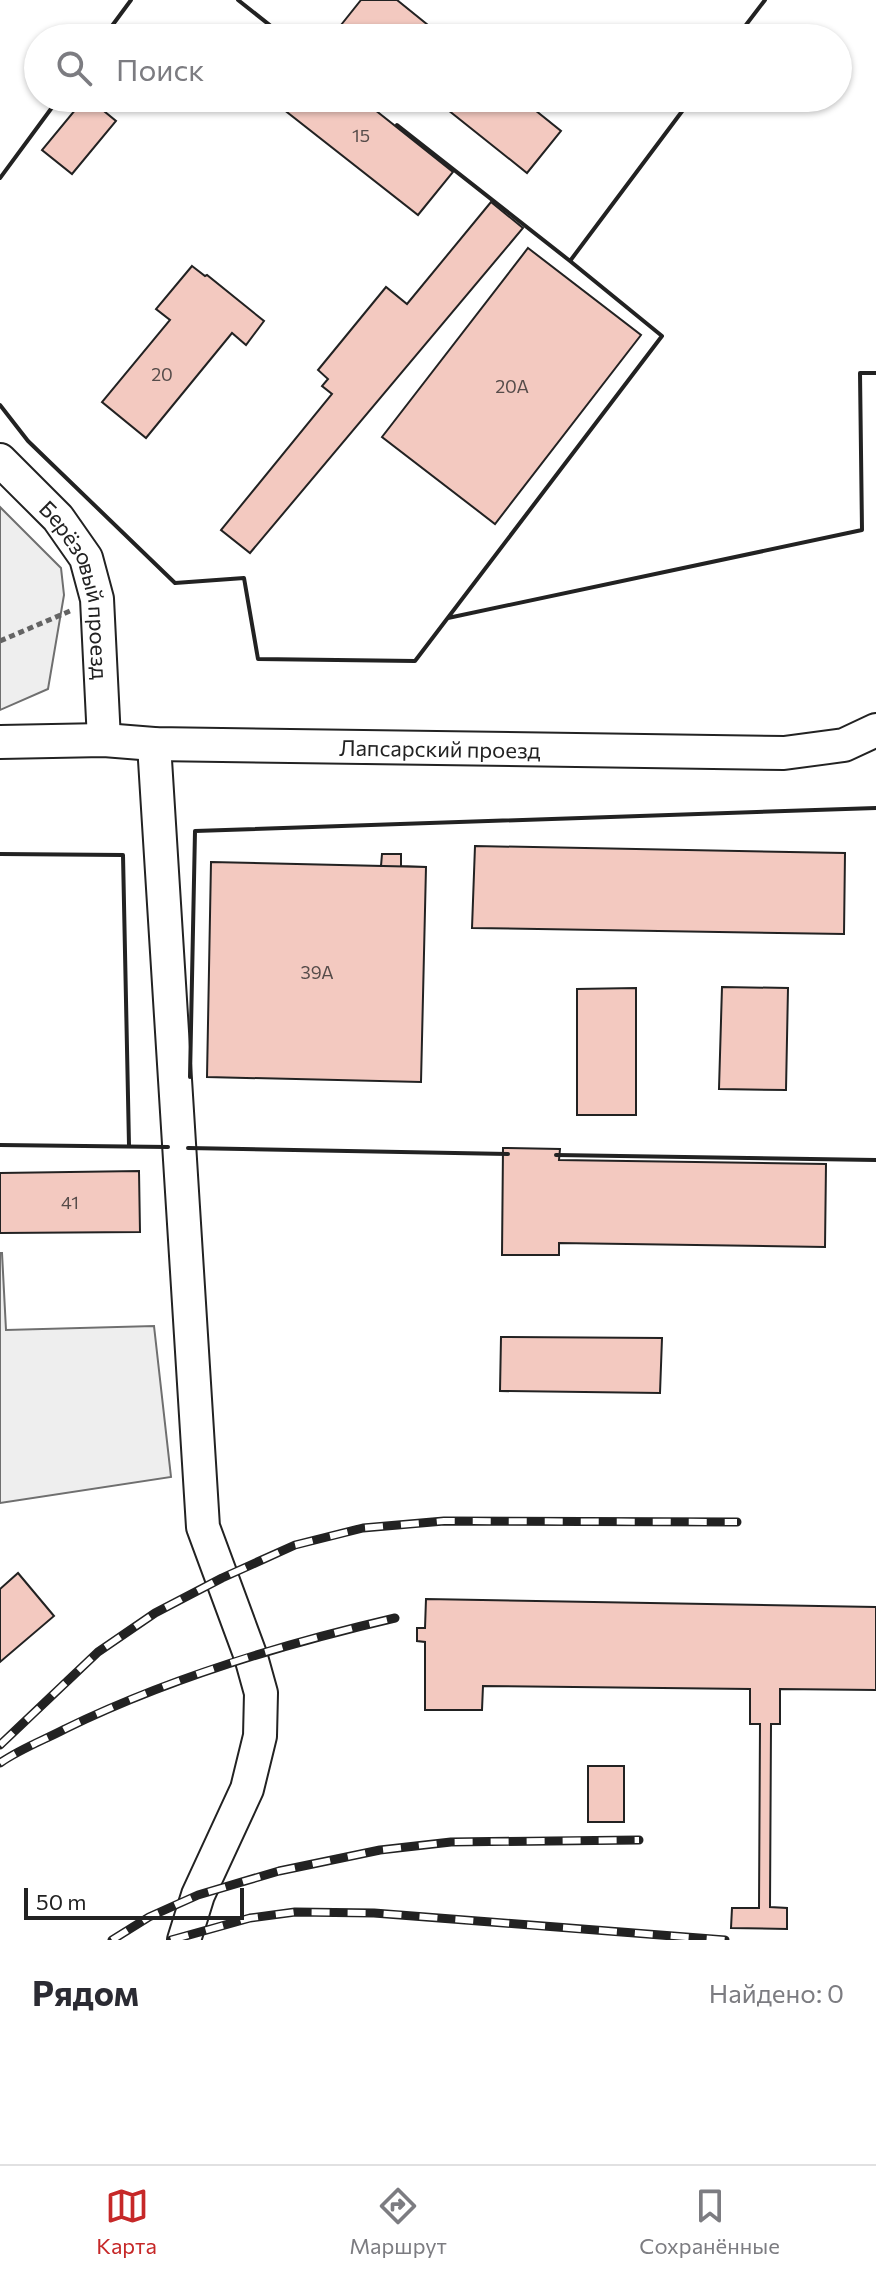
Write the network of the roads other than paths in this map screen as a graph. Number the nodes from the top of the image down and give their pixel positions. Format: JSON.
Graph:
{"nodes":[{"id":1,"x":0,"y":460,"type":"edge"},
{"id":2,"x":876,"y":730,"type":"edge"},
{"id":3,"x":104,"y":740,"type":"junction"},
{"id":4,"x":0,"y":742,"type":"edge"},
{"id":5,"x":154,"y":744,"type":"junction"},
{"id":6,"x":184,"y":1940,"type":"edge"}],
"edges":[{"from":1,"to":3,"type":"street","name":"Берёзовый проезд"},
{"from":2,"to":5,"type":"street","name":"Лапсарский проезд"},
{"from":3,"to":4,"type":"street","name":"Лапсарский проезд"},
{"from":3,"to":5,"type":"street","name":"Лапсарский проезд"},
{"from":5,"to":6,"type":"street"}]}
